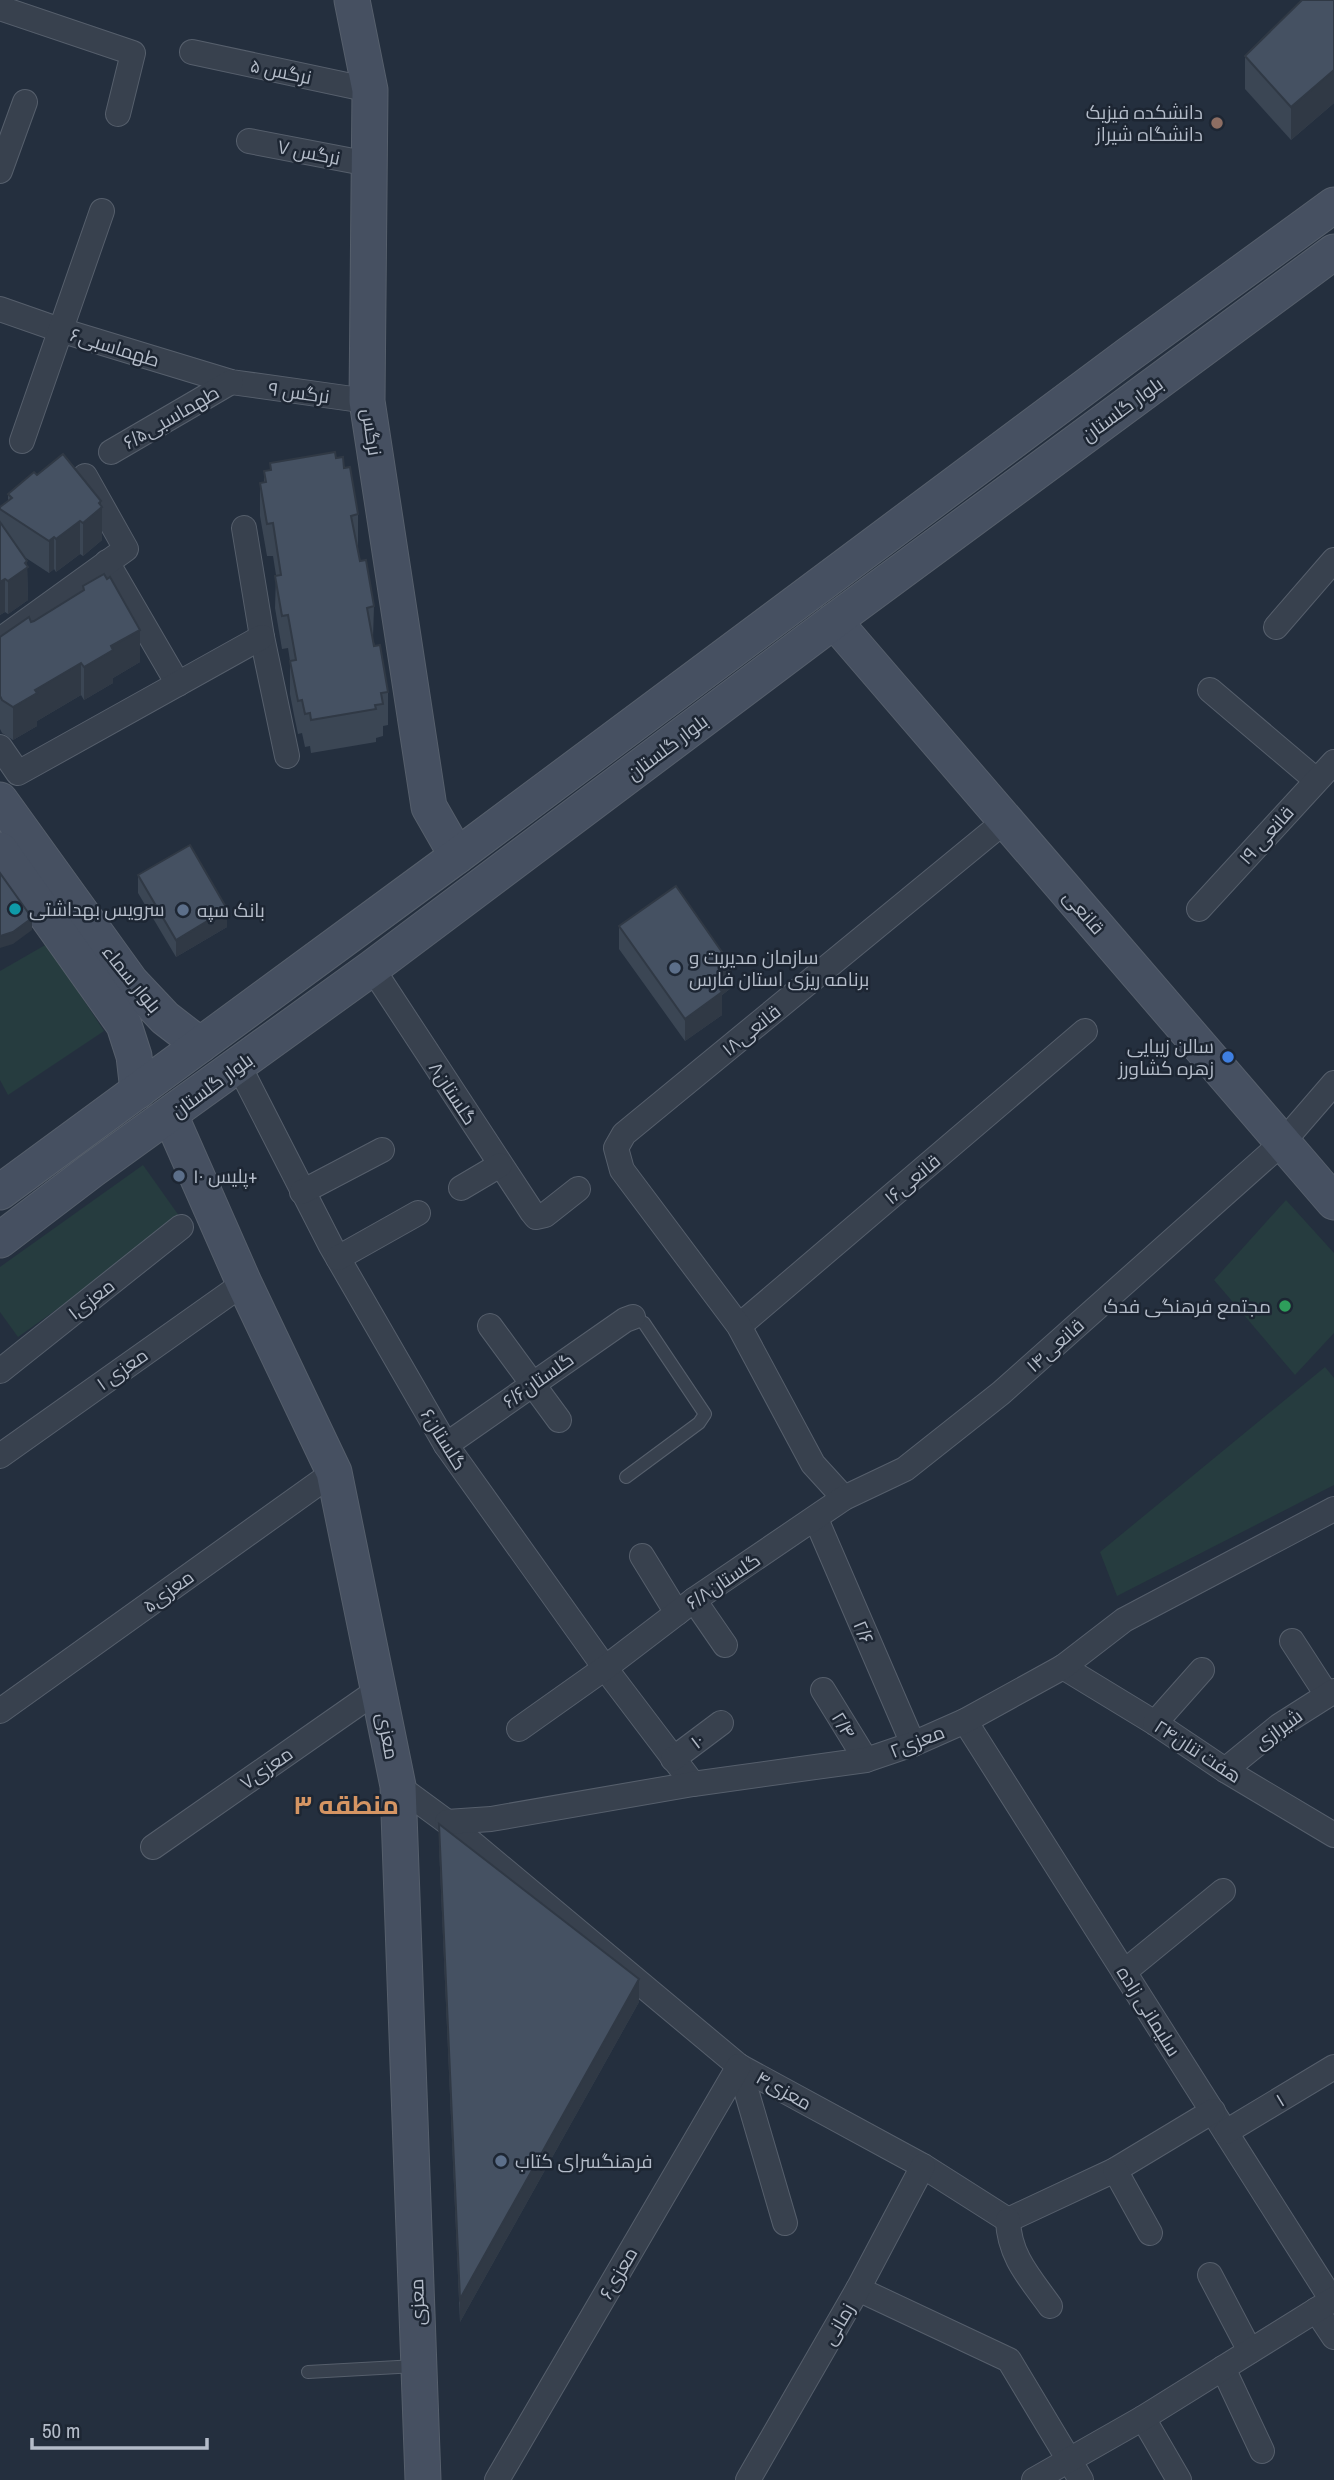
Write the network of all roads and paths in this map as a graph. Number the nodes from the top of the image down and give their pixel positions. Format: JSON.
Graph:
{"nodes":[{"id":1,"x":352,"y":0,"type":"edge"},
{"id":2,"x":0,"y":8,"type":"edge"},
{"id":3,"x":192,"y":52,"type":"dead end"},
{"id":4,"x":370,"y":90,"type":"junction"},
{"id":5,"x":25,"y":102,"type":"dead end"},
{"id":6,"x":118,"y":114,"type":"dead end"},
{"id":7,"x":249,"y":141,"type":"dead end"},
{"id":8,"x":369,"y":164,"type":"junction"},
{"id":9,"x":0,"y":171,"type":"edge"},
{"id":10,"x":1334,"y":205,"type":"edge"},
{"id":11,"x":102,"y":211,"type":"dead end"},
{"id":12,"x":1334,"y":252,"type":"edge"},
{"id":13,"x":0,"y":309,"type":"edge"},
{"id":14,"x":60,"y":330,"type":"junction"},
{"id":15,"x":1128,"y":355,"type":"junction"},
{"id":16,"x":231,"y":382,"type":"junction"},
{"id":17,"x":1154,"y":386,"type":"junction"},
{"id":18,"x":367,"y":401,"type":"junction"},
{"id":19,"x":22,"y":442,"type":"dead end"},
{"id":20,"x":111,"y":452,"type":"dead end"},
{"id":21,"x":85,"y":476,"type":"edge"},
{"id":22,"x":244,"y":528,"type":"dead end"},
{"id":23,"x":1334,"y":560,"type":"edge"},
{"id":24,"x":107,"y":562,"type":"junction"},
{"id":25,"x":834,"y":621,"type":"junction"},
{"id":26,"x":1276,"y":627,"type":"dead end"},
{"id":27,"x":262,"y":638,"type":"junction"},
{"id":28,"x":0,"y":640,"type":"edge"},
{"id":29,"x":178,"y":684,"type":"junction"},
{"id":30,"x":1210,"y":690,"type":"dead end"},
{"id":31,"x":0,"y":747,"type":"edge"},
{"id":32,"x":287,"y":756,"type":"dead end"},
{"id":33,"x":1334,"y":762,"type":"edge"},
{"id":34,"x":1316,"y":780,"type":"junction"},
{"id":35,"x":0,"y":800,"type":"edge"},
{"id":36,"x":1005,"y":821,"type":"junction"},
{"id":37,"x":0,"y":850,"type":"edge"},
{"id":38,"x":457,"y":856,"type":"junction"},
{"id":39,"x":1199,"y":909,"type":"dead end"},
{"id":40,"x":372,"y":968,"type":"junction"},
{"id":41,"x":118,"y":991,"type":"junction"},
{"id":42,"x":1085,"y":1031,"type":"dead end"},
{"id":43,"x":200,"y":1045,"type":"junction"},
{"id":44,"x":239,"y":1066,"type":"junction"},
{"id":45,"x":1334,"y":1083,"type":"edge"},
{"id":46,"x":138,"y":1091,"type":"junction"},
{"id":47,"x":170,"y":1115,"type":"junction"},
{"id":48,"x":1283,"y":1142,"type":"junction"},
{"id":49,"x":382,"y":1150,"type":"dead end"},
{"id":50,"x":500,"y":1165,"type":"junction"},
{"id":51,"x":7,"y":1187,"type":"edge"},
{"id":52,"x":461,"y":1188,"type":"dead end"},
{"id":53,"x":578,"y":1189,"type":"dead end"},
{"id":54,"x":302,"y":1192,"type":"junction"},
{"id":55,"x":1334,"y":1202,"type":"edge"},
{"id":56,"x":38,"y":1212,"type":"junction"},
{"id":57,"x":418,"y":1213,"type":"dead end"},
{"id":58,"x":181,"y":1227,"type":"dead end"},
{"id":59,"x":0,"y":1240,"type":"edge"},
{"id":60,"x":338,"y":1258,"type":"junction"},
{"id":61,"x":244,"y":1283,"type":"junction"},
{"id":62,"x":633,"y":1317,"type":"joint"},
{"id":63,"x":490,"y":1326,"type":"dead end"},
{"id":64,"x":739,"y":1326,"type":"junction"},
{"id":65,"x":0,"y":1371,"type":"edge"},
{"id":66,"x":531,"y":1384,"type":"junction"},
{"id":67,"x":559,"y":1420,"type":"dead end"},
{"id":68,"x":446,"y":1445,"type":"junction"},
{"id":69,"x":0,"y":1456,"type":"edge"},
{"id":70,"x":334,"y":1472,"type":"junction"},
{"id":71,"x":626,"y":1477,"type":"dead end"},
{"id":72,"x":844,"y":1498,"type":"junction"},
{"id":73,"x":1334,"y":1509,"type":"edge"},
{"id":74,"x":816,"y":1519,"type":"junction"},
{"id":75,"x":642,"y":1556,"type":"dead end"},
{"id":76,"x":685,"y":1606,"type":"junction"},
{"id":77,"x":1292,"y":1641,"type":"dead end"},
{"id":78,"x":726,"y":1645,"type":"dead end"},
{"id":79,"x":1063,"y":1667,"type":"junction"},
{"id":80,"x":605,"y":1668,"type":"junction"},
{"id":81,"x":1202,"y":1670,"type":"dead end"},
{"id":82,"x":378,"y":1690,"type":"junction"},
{"id":83,"x":823,"y":1690,"type":"dead end"},
{"id":84,"x":1331,"y":1693,"type":"edge"},
{"id":85,"x":1,"y":1707,"type":"edge"},
{"id":86,"x":965,"y":1721,"type":"junction"},
{"id":87,"x":721,"y":1723,"type":"dead end"},
{"id":88,"x":1155,"y":1723,"type":"junction"},
{"id":89,"x":519,"y":1729,"type":"dead end"},
{"id":90,"x":913,"y":1744,"type":"junction"},
{"id":91,"x":673,"y":1759,"type":"junction"},
{"id":92,"x":866,"y":1760,"type":"junction"},
{"id":93,"x":1225,"y":1770,"type":"junction"},
{"id":94,"x":693,"y":1784,"type":"junction"},
{"id":95,"x":398,"y":1787,"type":"junction"},
{"id":96,"x":447,"y":1822,"type":"junction"},
{"id":97,"x":1334,"y":1835,"type":"edge"},
{"id":98,"x":153,"y":1847,"type":"dead end"},
{"id":99,"x":1223,"y":1891,"type":"dead end"},
{"id":100,"x":1124,"y":1972,"type":"junction"},
{"id":101,"x":739,"y":2066,"type":"junction"},
{"id":102,"x":1334,"y":2067,"type":"edge"},
{"id":103,"x":1213,"y":2111,"type":"junction"},
{"id":104,"x":1226,"y":2132,"type":"junction"},
{"id":105,"x":923,"y":2165,"type":"junction"},
{"id":106,"x":1115,"y":2170,"type":"junction"},
{"id":107,"x":1008,"y":2221,"type":"junction"},
{"id":108,"x":785,"y":2223,"type":"dead end"},
{"id":109,"x":1150,"y":2233,"type":"dead end"},
{"id":110,"x":1210,"y":2274,"type":"dead end"},
{"id":111,"x":858,"y":2289,"type":"junction"},
{"id":112,"x":1327,"y":2303,"type":"edge"},
{"id":113,"x":1050,"y":2306,"type":"dead end"},
{"id":114,"x":1334,"y":2337,"type":"edge"},
{"id":115,"x":1250,"y":2351,"type":"junction"},
{"id":116,"x":419,"y":2365,"type":"junction"},
{"id":117,"x":1223,"y":2368,"type":"junction"},
{"id":118,"x":308,"y":2372,"type":"dead end"},
{"id":119,"x":1143,"y":2418,"type":"junction"},
{"id":120,"x":1262,"y":2451,"type":"dead end"},
{"id":121,"x":1075,"y":2470,"type":"edge"},
{"id":122,"x":423,"y":2480,"type":"edge"},
{"id":123,"x":496,"y":2480,"type":"edge"},
{"id":124,"x":748,"y":2480,"type":"edge"},
{"id":125,"x":1034,"y":2480,"type":"edge"},
{"id":126,"x":1179,"y":2480,"type":"edge"}],
"edges":[{"from":1,"to":4,"type":"street","name":"نرگس"},
{"from":2,"to":6,"type":"street"},
{"from":3,"to":4,"type":"street","name":"۵ نرگس"},
{"from":4,"to":8,"type":"street","name":"نرگس"},
{"from":5,"to":9,"type":"street"},
{"from":7,"to":8,"type":"street","name":"۷ نرگس"},
{"from":8,"to":18,"type":"street","name":"نرگس"},
{"from":10,"to":15,"type":"street","name":"بلوار گلستان"},
{"from":11,"to":14,"type":"street"},
{"from":12,"to":17,"type":"street","name":"بلوار گلستان"},
{"from":13,"to":14,"type":"street","name":"۶طهماسبی"},
{"from":14,"to":16,"type":"street","name":"۶طهماسبی"},
{"from":14,"to":19,"type":"street"},
{"from":15,"to":17,"type":"street"},
{"from":15,"to":38,"type":"street","name":"بلوار گلستان"},
{"from":16,"to":18,"type":"street","name":"۹ نرگس"},
{"from":16,"to":20,"type":"street","name":"۶/۵طهماسبی"},
{"from":17,"to":25,"type":"street","name":"بلوار گلستان"},
{"from":18,"to":38,"type":"street","name":"نرگس"},
{"from":21,"to":24,"type":"street"},
{"from":22,"to":27,"type":"street"},
{"from":23,"to":26,"type":"street"},
{"from":24,"to":28,"type":"street"},
{"from":24,"to":29,"type":"street"},
{"from":25,"to":36,"type":"street","name":"قانعی"},
{"from":25,"to":40,"type":"street","name":"بلوار گلستان"},
{"from":27,"to":29,"type":"street"},
{"from":27,"to":32,"type":"street"},
{"from":29,"to":31,"type":"street"},
{"from":30,"to":34,"type":"street"},
{"from":33,"to":34,"type":"street","name":"قانعی ۱۹"},
{"from":34,"to":39,"type":"street","name":"قانعی ۱۹"},
{"from":35,"to":41,"type":"street","name":"بلوار سماء"},
{"from":36,"to":48,"type":"street","name":"قانعی"},
{"from":36,"to":64,"type":"street","name":"۱۸قانعی"},
{"from":37,"to":41,"type":"street","name":"بلوار سماء"},
{"from":38,"to":43,"type":"street","name":"بلوار گلستان"},
{"from":40,"to":44,"type":"street","name":"بلوار گلستان"},
{"from":40,"to":50,"type":"street","name":"گلستان۸"},
{"from":41,"to":43,"type":"street","name":"بلوار سماء"},
{"from":41,"to":46,"type":"street","name":"بلوار سماء"},
{"from":42,"to":64,"type":"street","name":"۱۶قانعی"},
{"from":43,"to":46,"type":"street","name":"بلوار گلستان"},
{"from":44,"to":47,"type":"street","name":"بلوار گلستان"},
{"from":44,"to":54,"type":"street","name":"گلستان۶"},
{"from":45,"to":48,"type":"street","name":"۱۴قانعی"},
{"from":46,"to":51,"type":"street","name":"بلوار گلستان"},
{"from":47,"to":56,"type":"street","name":"بلوار گلستان"},
{"from":47,"to":61,"type":"street","name":"معزی"},
{"from":48,"to":55,"type":"street","name":"قانعی"},
{"from":48,"to":72,"type":"street","name":"۱۴قانعی"},
{"from":49,"to":54,"type":"street"},
{"from":50,"to":52,"type":"street"},
{"from":50,"to":53,"type":"street","name":"گلستان۸"},
{"from":51,"to":56,"type":"street"},
{"from":54,"to":60,"type":"street","name":"گلستان۶"},
{"from":56,"to":59,"type":"street","name":"بلوار گلستان"},
{"from":57,"to":60,"type":"street"},
{"from":58,"to":65,"type":"street","name":"۱معزی"},
{"from":60,"to":68,"type":"street","name":"گلستان۶"},
{"from":61,"to":69,"type":"street","name":"معزی ۱"},
{"from":61,"to":70,"type":"street","name":"معزی"},
{"from":62,"to":66,"type":"street","name":"۶/۶گلستان"},
{"from":62,"to":71,"type":"lane"},
{"from":63,"to":66,"type":"street"},
{"from":64,"to":72,"type":"street"},
{"from":66,"to":67,"type":"street"},
{"from":66,"to":68,"type":"street","name":"۶/۶گلستان"},
{"from":68,"to":80,"type":"street","name":"گلستان۶"},
{"from":70,"to":82,"type":"street","name":"معزی"},
{"from":70,"to":85,"type":"street","name":"۵معزی"},
{"from":72,"to":74,"type":"street","name":"۶/۸گلستان"},
{"from":73,"to":79,"type":"street","name":"۲معزی"},
{"from":74,"to":76,"type":"street","name":"۶/۸گلستان"},
{"from":74,"to":90,"type":"street","name":"۲/۶"},
{"from":75,"to":76,"type":"street"},
{"from":76,"to":78,"type":"street"},
{"from":76,"to":80,"type":"street","name":"۶/۸گلستان"},
{"from":77,"to":84,"type":"street"},
{"from":79,"to":86,"type":"street","name":"۲معزی"},
{"from":79,"to":88,"type":"street","name":"هفت تنان۲۴"},
{"from":80,"to":89,"type":"street","name":"۶/۸گلستان"},
{"from":80,"to":91,"type":"street","name":"گلستان۶"},
{"from":81,"to":88,"type":"street"},
{"from":82,"to":95,"type":"street","name":"معزی"},
{"from":82,"to":98,"type":"street","name":"۷معزی"},
{"from":83,"to":92,"type":"street","name":"۲/۴"},
{"from":84,"to":93,"type":"street","name":"شیرازی"},
{"from":86,"to":90,"type":"street","name":"۲معزی"},
{"from":86,"to":100,"type":"street","name":"سلیمانی زاده"},
{"from":87,"to":91,"type":"street","name":"۱۰"},
{"from":88,"to":93,"type":"street","name":"هفت تنان۲۴"},
{"from":90,"to":92,"type":"street","name":"۲معزی"},
{"from":91,"to":94,"type":"street","name":"گلستان۶"},
{"from":92,"to":94,"type":"street","name":"۲معزی"},
{"from":93,"to":97,"type":"street","name":"هفت تنان۲۴"},
{"from":94,"to":96,"type":"street","name":"۲معزی"},
{"from":95,"to":96,"type":"street","name":"۴معزی"},
{"from":95,"to":116,"type":"street","name":"معزی"},
{"from":96,"to":101,"type":"street","name":"۴معزی"},
{"from":99,"to":100,"type":"street"},
{"from":100,"to":103,"type":"street","name":"سلیمانی زاده"},
{"from":101,"to":105,"type":"street","name":"۴معزی"},
{"from":101,"to":108,"type":"street"},
{"from":101,"to":123,"type":"street","name":"۶معزی"},
{"from":102,"to":104,"type":"street","name":"۱"},
{"from":103,"to":104,"type":"street","name":"سلیمانی زاده"},
{"from":103,"to":106,"type":"street"},
{"from":104,"to":112,"type":"street","name":"سلیمانی زاده"},
{"from":105,"to":107,"type":"street","name":"۴معزی"},
{"from":105,"to":111,"type":"street","name":"زمانی"},
{"from":106,"to":107,"type":"street"},
{"from":106,"to":109,"type":"street"},
{"from":107,"to":113,"type":"street"},
{"from":110,"to":115,"type":"street"},
{"from":111,"to":121,"type":"street"},
{"from":111,"to":124,"type":"street","name":"زمانی"},
{"from":112,"to":114,"type":"street","name":"سلیمانی زاده"},
{"from":112,"to":115,"type":"street"},
{"from":115,"to":117,"type":"street"},
{"from":116,"to":118,"type":"lane"},
{"from":116,"to":122,"type":"street","name":"معزی"},
{"from":117,"to":119,"type":"street"},
{"from":117,"to":120,"type":"street"},
{"from":119,"to":121,"type":"street"},
{"from":119,"to":126,"type":"street"},
{"from":121,"to":125,"type":"street"}]}
